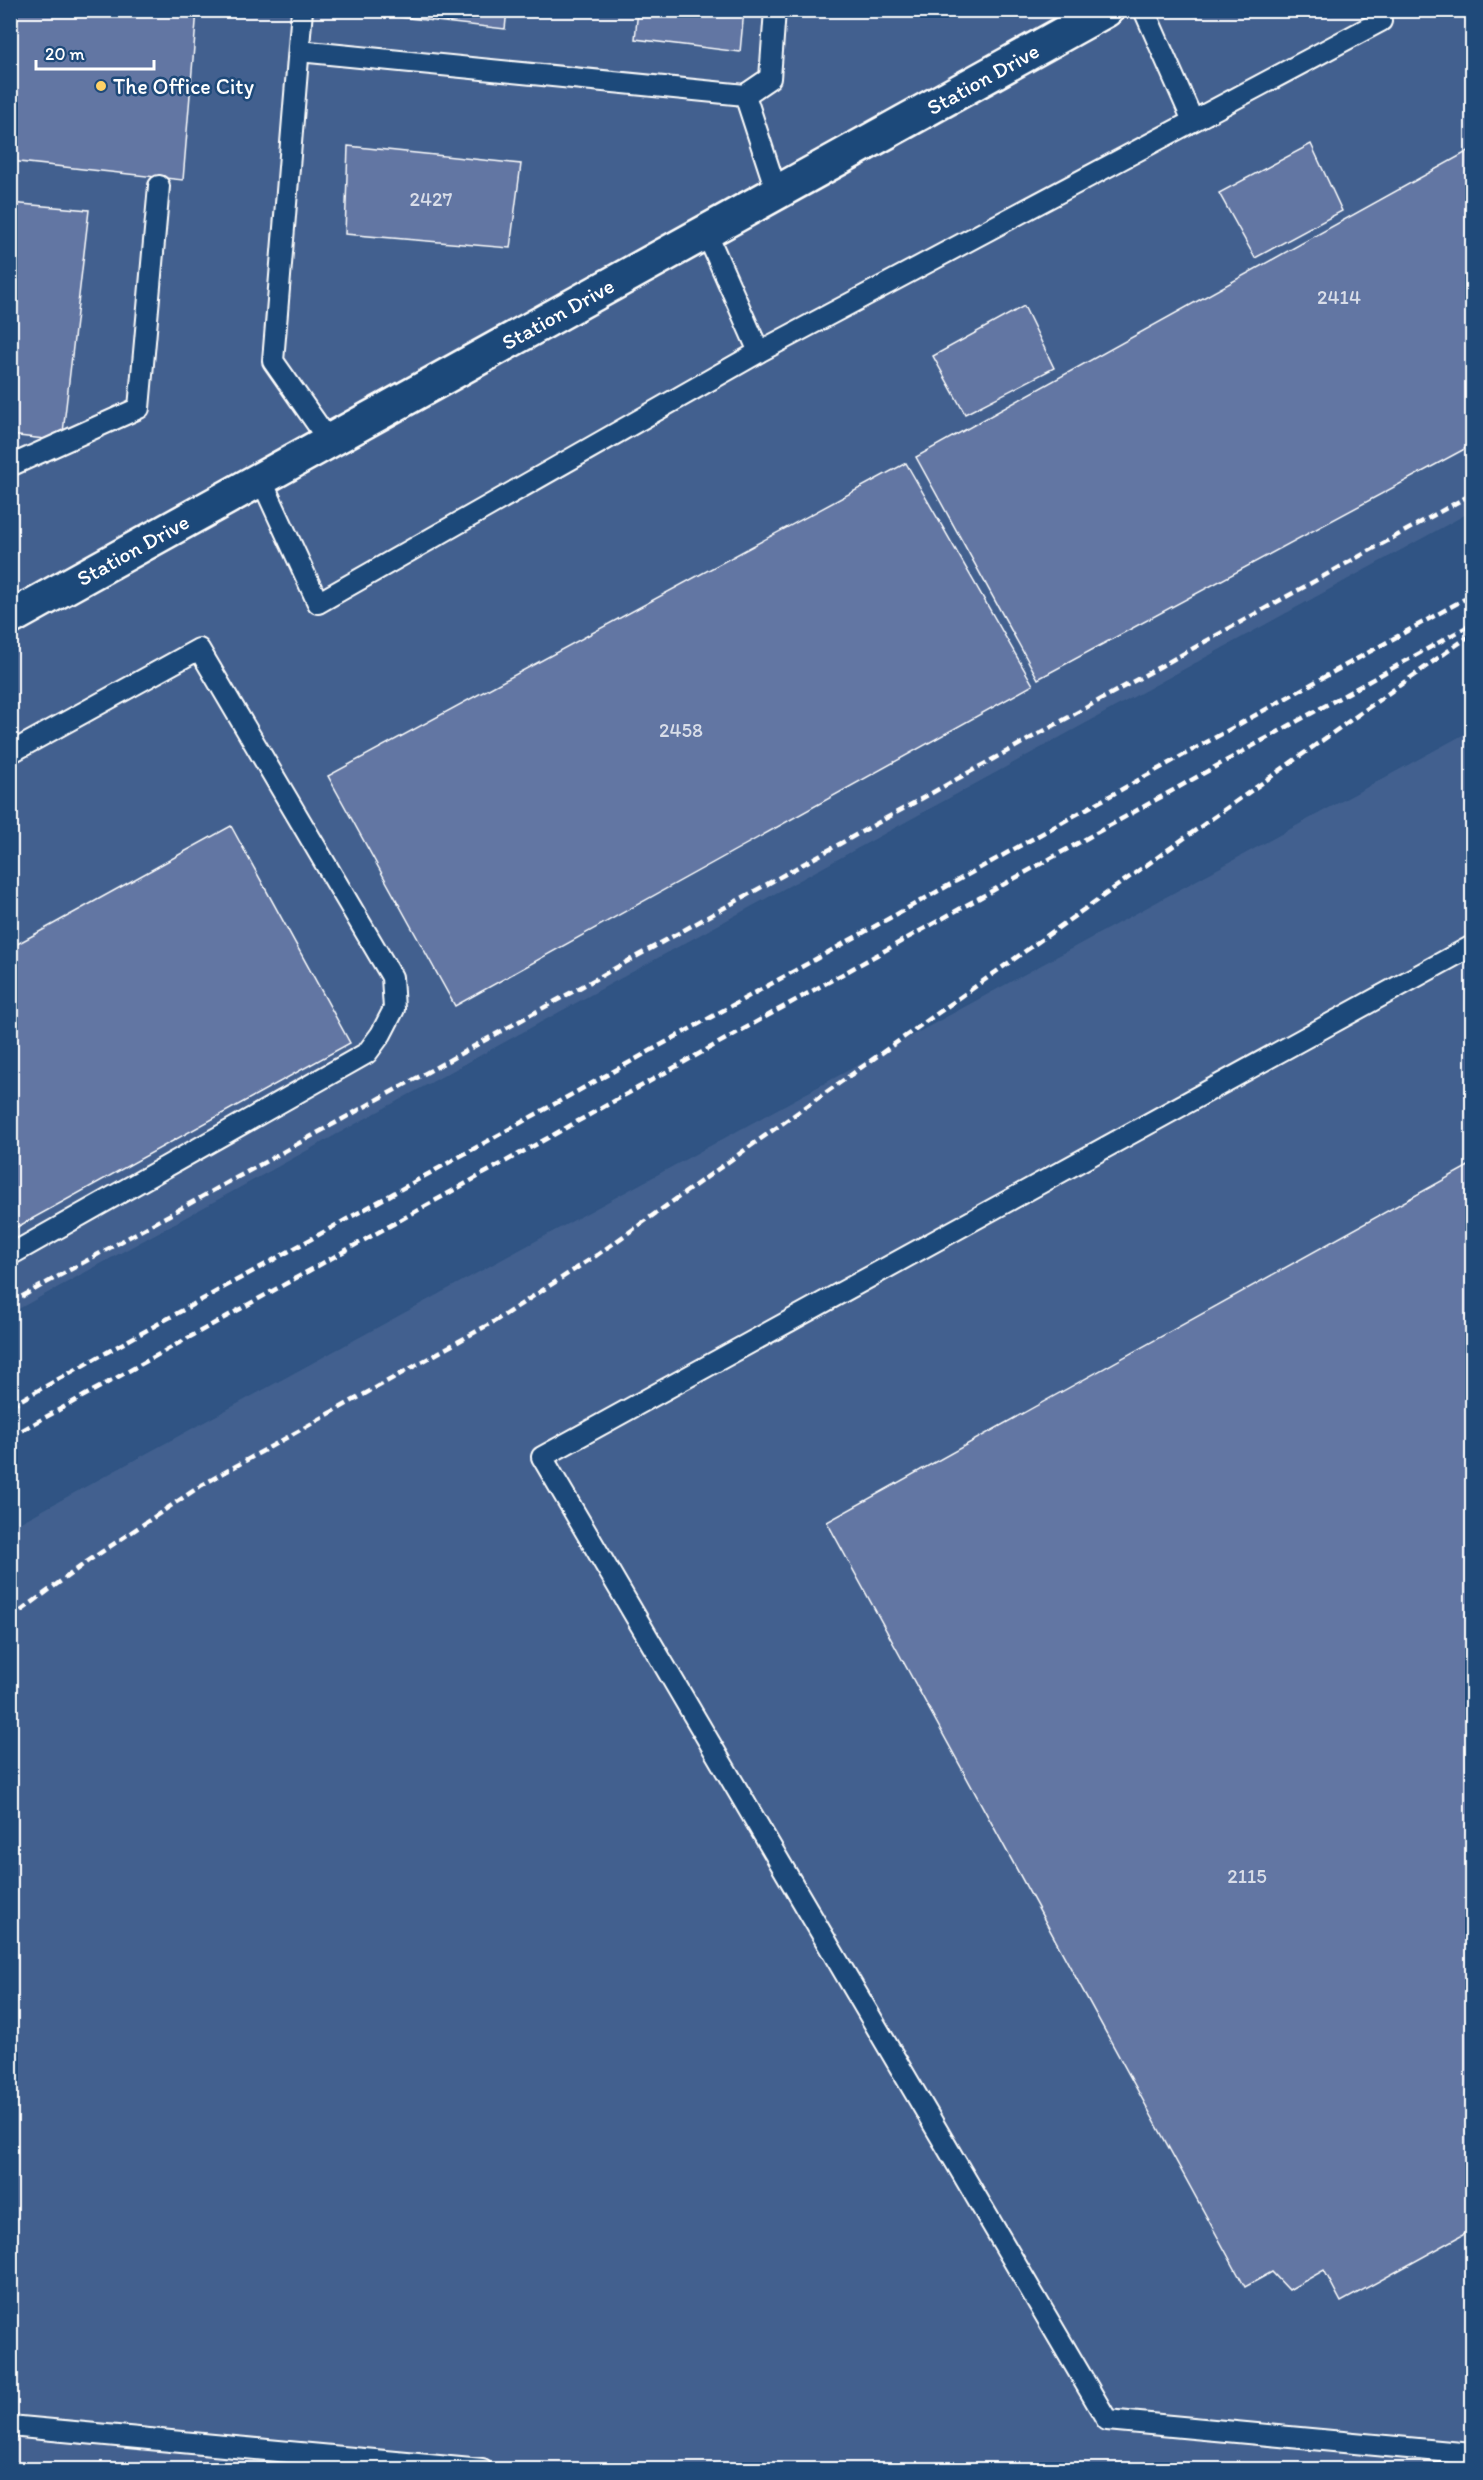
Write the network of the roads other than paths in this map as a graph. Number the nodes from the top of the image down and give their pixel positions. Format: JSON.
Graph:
{"nodes":[{"id":1,"x":302,"y":10,"type":"edge"},
{"id":2,"x":775,"y":10,"type":"edge"},
{"id":3,"x":1106,"y":10,"type":"edge"},
{"id":4,"x":1144,"y":10,"type":"edge"},
{"id":5,"x":1381,"y":21,"type":"dead end"},
{"id":6,"x":299,"y":51,"type":"junction"},
{"id":7,"x":745,"y":95,"type":"junction"},
{"id":8,"x":1193,"y":121,"type":"junction"},
{"id":9,"x":159,"y":186,"type":"dead end"},
{"id":10,"x":777,"y":193,"type":"junction"},
{"id":11,"x":706,"y":232,"type":"junction"},
{"id":12,"x":759,"y":352,"type":"junction"},
{"id":13,"x":329,"y":441,"type":"junction"},
{"id":14,"x":10,"y":466,"type":"edge"},
{"id":15,"x":261,"y":479,"type":"junction"},
{"id":16,"x":10,"y":618,"type":"edge"},
{"id":17,"x":10,"y":753,"type":"edge"},
{"id":18,"x":1473,"y":946,"type":"edge"},
{"id":19,"x":10,"y":1255,"type":"edge"},
{"id":20,"x":10,"y":2426,"type":"edge"},
{"id":21,"x":1473,"y":2454,"type":"edge"},
{"id":22,"x":482,"y":2469,"type":"edge"}],
"edges":[{"from":1,"to":6,"type":"lane"},
{"from":2,"to":7,"type":"lane"},
{"from":3,"to":10,"type":"street","name":"Station Drive"},
{"from":4,"to":8,"type":"lane"},
{"from":5,"to":8,"type":"lane"},
{"from":6,"to":7,"type":"lane"},
{"from":6,"to":13,"type":"lane"},
{"from":7,"to":10,"type":"lane"},
{"from":8,"to":12,"type":"lane"},
{"from":9,"to":14,"type":"lane"},
{"from":10,"to":11,"type":"street","name":"Station Drive"},
{"from":11,"to":12,"type":"lane"},
{"from":11,"to":13,"type":"street","name":"Station Drive"},
{"from":12,"to":15,"type":"lane"},
{"from":13,"to":15,"type":"street","name":"Station Drive"},
{"from":15,"to":16,"type":"street","name":"Station Drive"},
{"from":17,"to":19,"type":"lane"},
{"from":18,"to":21,"type":"lane"},
{"from":20,"to":22,"type":"lane"}]}
